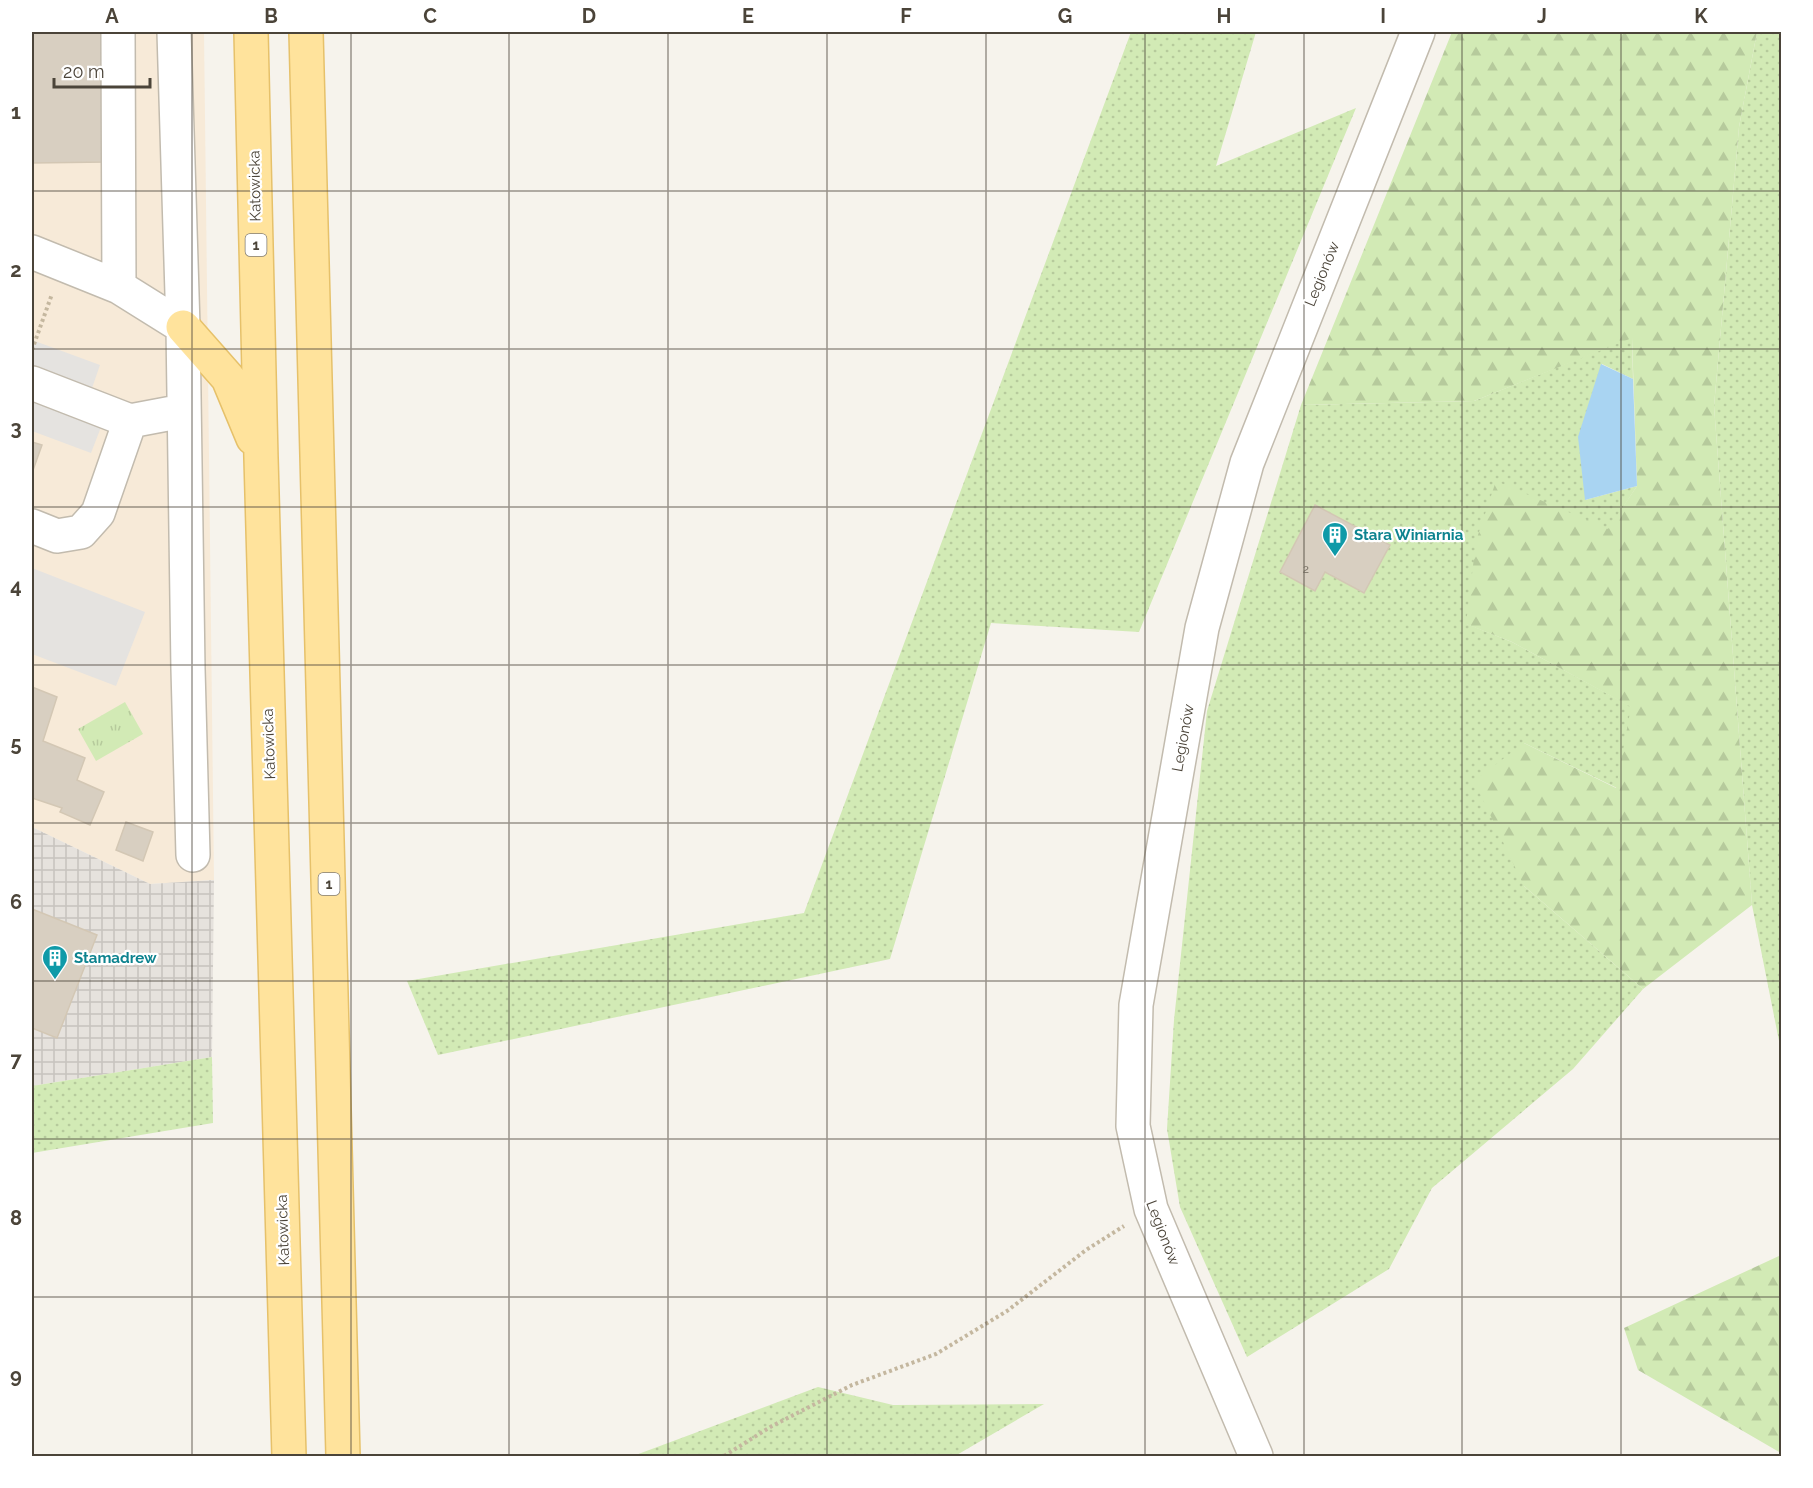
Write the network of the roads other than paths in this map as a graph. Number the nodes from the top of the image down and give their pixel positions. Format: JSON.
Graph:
{"nodes":[{"id":1,"x":118,"y":32,"type":"edge"},
{"id":2,"x":174,"y":32,"type":"edge"},
{"id":3,"x":251,"y":32,"type":"edge"},
{"id":4,"x":306,"y":32,"type":"edge"},
{"id":5,"x":1418,"y":32,"type":"edge"},
{"id":6,"x":32,"y":252,"type":"edge"},
{"id":7,"x":119,"y":287,"type":"junction"},
{"id":8,"x":183,"y":327,"type":"junction"},
{"id":9,"x":32,"y":383,"type":"edge"},
{"id":10,"x":183,"y":411,"type":"junction"},
{"id":11,"x":130,"y":421,"type":"junction"},
{"id":12,"x":261,"y":458,"type":"junction"},
{"id":13,"x":32,"y":526,"type":"edge"},
{"id":14,"x":193,"y":855,"type":"dead end"},
{"id":15,"x":290,"y":1456,"type":"edge"},
{"id":16,"x":343,"y":1456,"type":"edge"},
{"id":17,"x":1256,"y":1456,"type":"edge"}],
"edges":[{"from":1,"to":7,"type":"street"},
{"from":2,"to":8,"type":"street"},
{"from":3,"to":12,"type":"main road","name":"Katowicka","number":"1"},
{"from":4,"to":16,"type":"main road","number":"1"},
{"from":5,"to":17,"type":"street","name":"Legionów"},
{"from":6,"to":7,"type":"street"},
{"from":7,"to":8,"type":"street"},
{"from":8,"to":10,"type":"street"},
{"from":8,"to":12,"type":"main road"},
{"from":9,"to":11,"type":"street"},
{"from":10,"to":11,"type":"street"},
{"from":10,"to":14,"type":"street"},
{"from":11,"to":13,"type":"street"},
{"from":12,"to":15,"type":"main road","name":"Katowicka","number":"1"}]}
